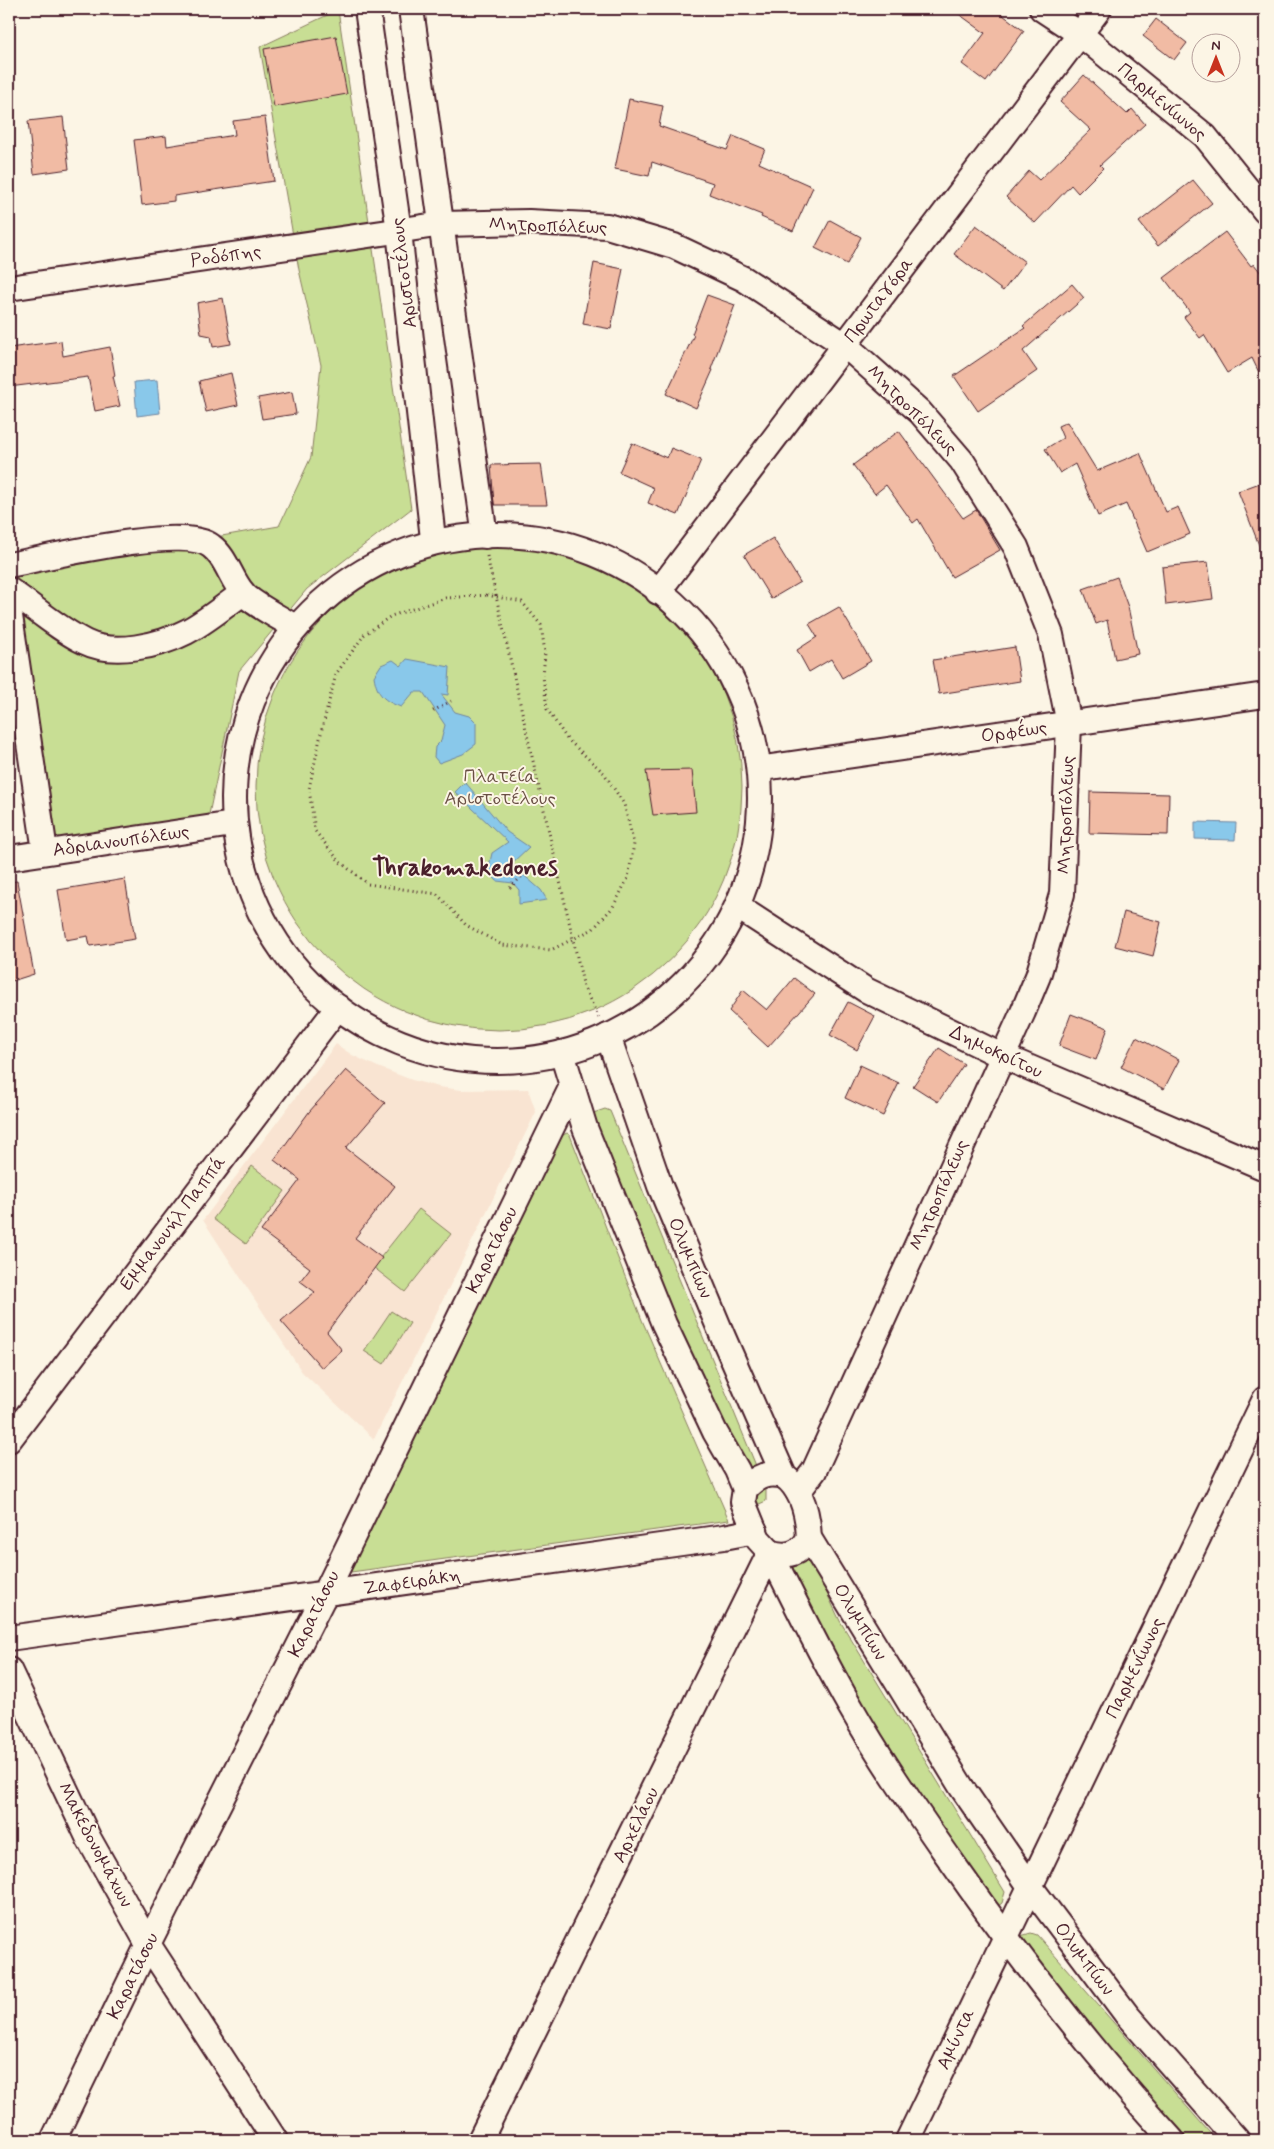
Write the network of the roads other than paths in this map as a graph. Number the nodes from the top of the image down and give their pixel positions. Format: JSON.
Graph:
{"nodes":[{"id":1,"x":367,"y":9,"type":"edge"},
{"id":2,"x":411,"y":9,"type":"edge"},
{"id":3,"x":1042,"y":9,"type":"edge"},
{"id":4,"x":1099,"y":9,"type":"edge"},
{"id":5,"x":1080,"y":34,"type":"junction"},
{"id":6,"x":1265,"y":211,"type":"edge"},
{"id":7,"x":443,"y":224,"type":"junction"},
{"id":8,"x":399,"y":231,"type":"junction"},
{"id":9,"x":9,"y":288,"type":"edge"},
{"id":10,"x":845,"y":345,"type":"junction"},
{"id":11,"x":433,"y":539,"type":"junction"},
{"id":12,"x":486,"y":546,"type":"junction"},
{"id":13,"x":9,"y":565,"type":"edge"},
{"id":14,"x":9,"y":590,"type":"edge"},
{"id":15,"x":658,"y":592,"type":"junction"},
{"id":16,"x":243,"y":593,"type":"junction"},
{"id":17,"x":9,"y":609,"type":"edge"},
{"id":18,"x":294,"y":626,"type":"junction"},
{"id":19,"x":1265,"y":696,"type":"edge"},
{"id":20,"x":1069,"y":724,"type":"junction"},
{"id":21,"x":764,"y":768,"type":"junction"},
{"id":22,"x":234,"y":824,"type":"junction"},
{"id":23,"x":45,"y":851,"type":"junction"},
{"id":24,"x":9,"y":858,"type":"edge"},
{"id":25,"x":741,"y":909,"type":"junction"},
{"id":26,"x":338,"y":1007,"type":"junction"},
{"id":27,"x":608,"y":1036,"type":"junction"},
{"id":28,"x":562,"y":1053,"type":"junction"},
{"id":29,"x":1002,"y":1056,"type":"junction"},
{"id":30,"x":572,"y":1086,"type":"junction"},
{"id":31,"x":1265,"y":1168,"type":"edge"},
{"id":32,"x":1265,"y":1399,"type":"edge"},
{"id":33,"x":9,"y":1440,"type":"edge"},
{"id":34,"x":791,"y":1484,"type":"junction"},
{"id":35,"x":745,"y":1489,"type":"junction"},
{"id":36,"x":755,"y":1531,"type":"junction"},
{"id":37,"x":809,"y":1538,"type":"junction"},
{"id":38,"x":770,"y":1552,"type":"junction"},
{"id":39,"x":324,"y":1594,"type":"junction"},
{"id":40,"x":9,"y":1638,"type":"edge"},
{"id":41,"x":9,"y":1670,"type":"edge"},
{"id":42,"x":1029,"y":1885,"type":"junction"},
{"id":43,"x":1004,"y":1937,"type":"junction"},
{"id":44,"x":148,"y":1944,"type":"junction"},
{"id":45,"x":53,"y":2140,"type":"edge"},
{"id":46,"x":275,"y":2140,"type":"edge"},
{"id":47,"x":480,"y":2140,"type":"edge"},
{"id":48,"x":908,"y":2140,"type":"edge"},
{"id":49,"x":1172,"y":2140,"type":"edge"},
{"id":50,"x":1237,"y":2140,"type":"edge"}],
"edges":[{"from":1,"to":8,"type":"street","name":"Αριστοτέλους"},
{"from":2,"to":7,"type":"street"},
{"from":3,"to":5,"type":"street","name":"Παρμενίωνος"},
{"from":4,"to":5,"type":"street","name":"Πρωταγόρα"},
{"from":5,"to":6,"type":"street","name":"Παρμενίωνος"},
{"from":5,"to":10,"type":"street","name":"Πρωταγόρα"},
{"from":7,"to":8,"type":"street","name":"Ροδόπης"},
{"from":7,"to":10,"type":"street","name":"Μητροπόλεως"},
{"from":7,"to":12,"type":"street"},
{"from":8,"to":9,"type":"street","name":"Ροδόπης"},
{"from":8,"to":11,"type":"street","name":"Αριστοτέλους"},
{"from":10,"to":15,"type":"street","name":"Πρωταγόρα"},
{"from":10,"to":20,"type":"street","name":"Μητροπόλεως"},
{"from":11,"to":12,"type":"street"},
{"from":11,"to":18,"type":"street"},
{"from":12,"to":15,"type":"street"},
{"from":13,"to":16,"type":"street"},
{"from":14,"to":16,"type":"street"},
{"from":15,"to":21,"type":"street"},
{"from":16,"to":18,"type":"street"},
{"from":17,"to":23,"type":"street"},
{"from":18,"to":22,"type":"street"},
{"from":19,"to":20,"type":"street","name":"Ορφέως"},
{"from":20,"to":21,"type":"street","name":"Ορφέως"},
{"from":20,"to":29,"type":"street","name":"Μητροπόλεως"},
{"from":21,"to":25,"type":"street"},
{"from":22,"to":23,"type":"street","name":"Αδριανουπόλεως"},
{"from":22,"to":26,"type":"street"},
{"from":23,"to":24,"type":"street","name":"Αδριανουπόλεως"},
{"from":25,"to":27,"type":"street"},
{"from":25,"to":29,"type":"street","name":"Δημοκρίτου"},
{"from":26,"to":28,"type":"street"},
{"from":26,"to":33,"type":"street","name":"Εμμανουήλ Παππά"},
{"from":27,"to":28,"type":"street"},
{"from":27,"to":34,"type":"street","name":"Ολυμπίων"},
{"from":28,"to":30,"type":"street"},
{"from":29,"to":31,"type":"street","name":"Δημοκρίτου"},
{"from":29,"to":34,"type":"street","name":"Μητροπόλεως"},
{"from":30,"to":35,"type":"street"},
{"from":30,"to":39,"type":"street","name":"Καρατάσου"},
{"from":32,"to":42,"type":"street","name":"Παρμενίωνος"},
{"from":34,"to":35,"type":"street"},
{"from":34,"to":37,"type":"street","name":"Ολυμπίων"},
{"from":35,"to":36,"type":"street"},
{"from":36,"to":38,"type":"street"},
{"from":36,"to":39,"type":"street","name":"Ζαφειράκη"},
{"from":37,"to":38,"type":"street"},
{"from":37,"to":42,"type":"street","name":"Ολυμπίων"},
{"from":38,"to":43,"type":"street"},
{"from":38,"to":47,"type":"street","name":"Αρχελάου"},
{"from":39,"to":40,"type":"street","name":"Ζαφειράκη"},
{"from":39,"to":44,"type":"street","name":"Καρατάσου"},
{"from":41,"to":44,"type":"street","name":"Μακεδονομάχων"},
{"from":42,"to":43,"type":"street","name":"Παρμενίωνος"},
{"from":42,"to":50,"type":"street","name":"Ολυμπίων"},
{"from":43,"to":48,"type":"street","name":"Αμύντα"},
{"from":43,"to":49,"type":"street"},
{"from":44,"to":45,"type":"street","name":"Καρατάσου"},
{"from":44,"to":46,"type":"street","name":"Μακεδονομάχων"}]}
